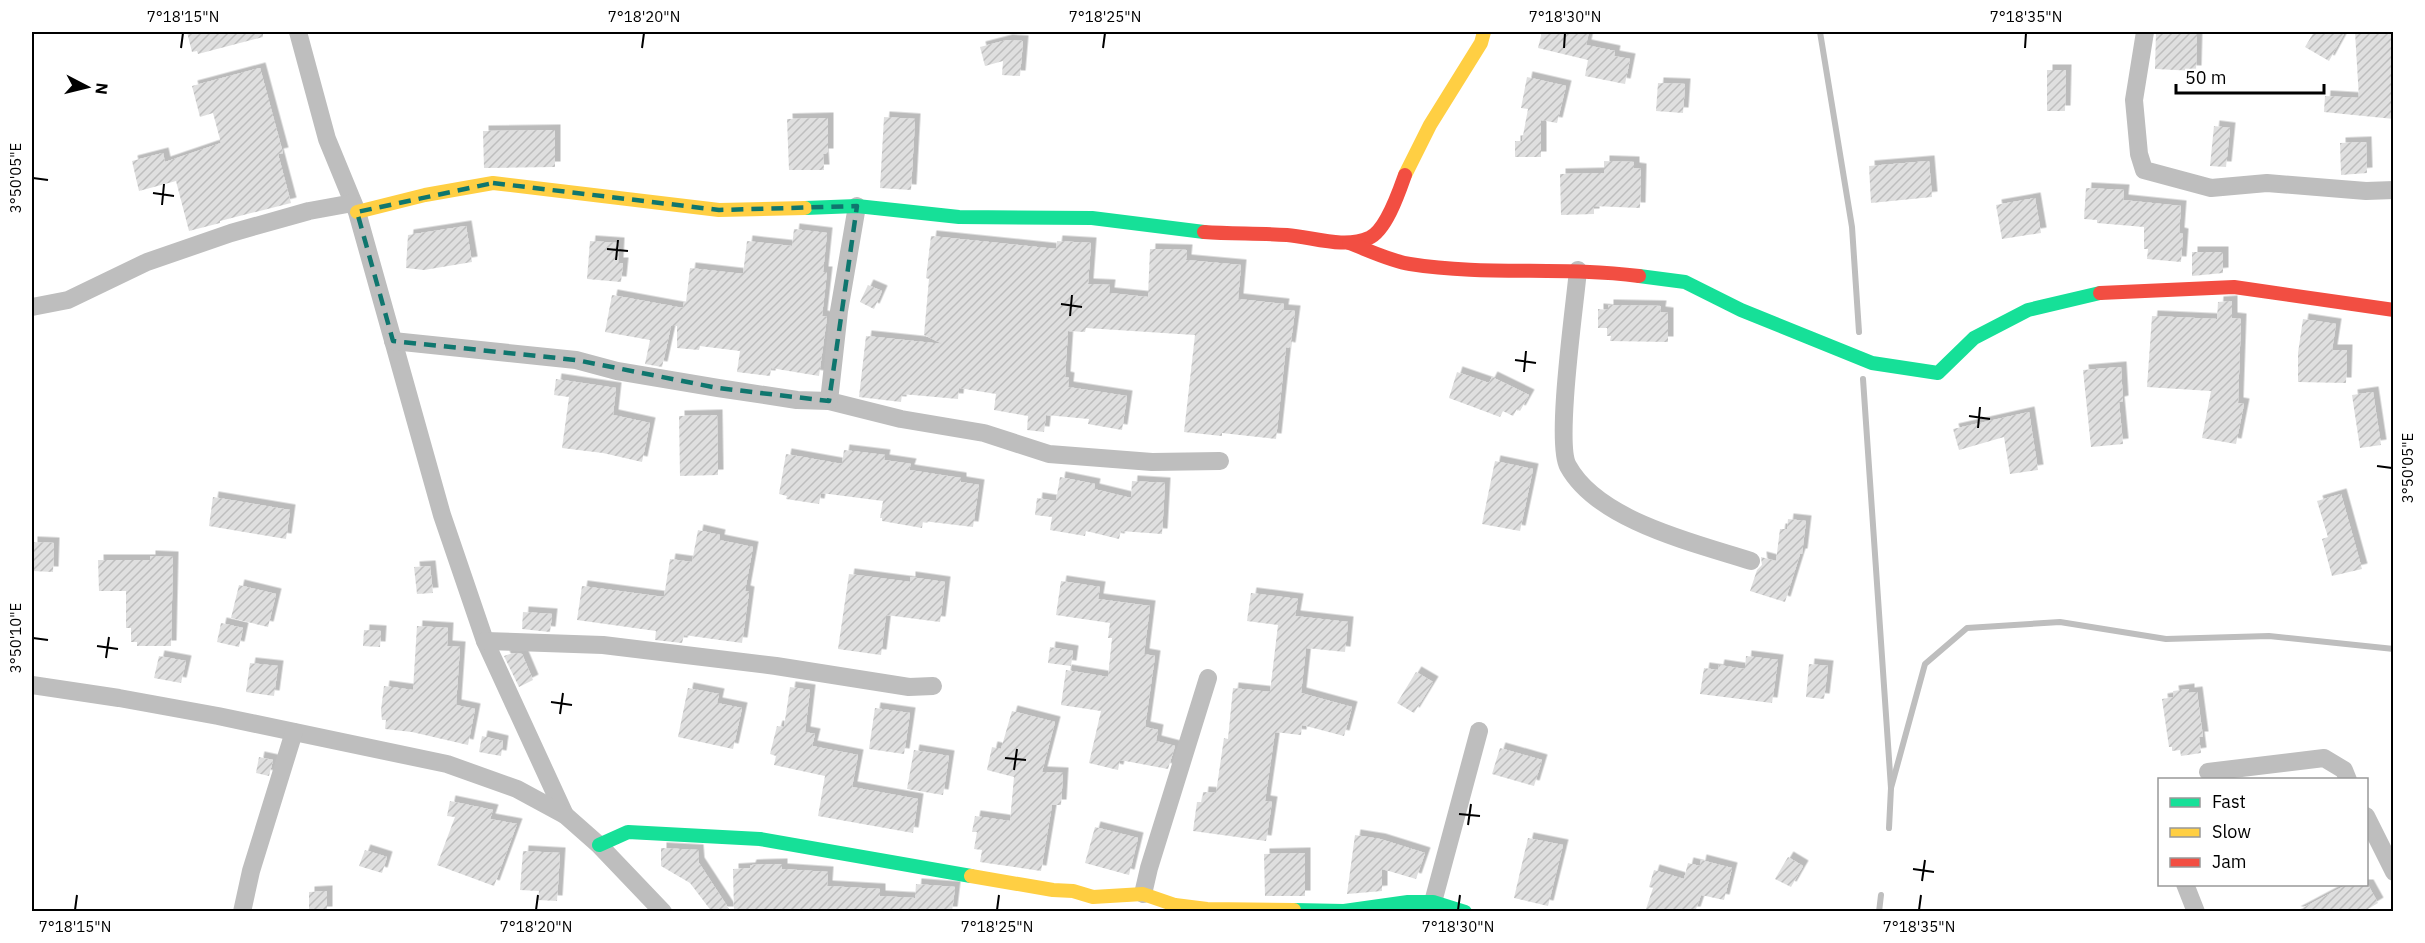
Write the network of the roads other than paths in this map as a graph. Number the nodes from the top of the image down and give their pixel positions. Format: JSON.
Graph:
{"nodes":[{"id":1,"x":298,"y":32,"type":"edge"},
{"id":2,"x":1484,"y":32,"type":"edge"},
{"id":3,"x":2145,"y":32,"type":"edge"},
{"id":4,"x":2394,"y":190,"type":"edge"},
{"id":5,"x":857,"y":206,"type":"junction"},
{"id":6,"x":355,"y":207,"type":"junction"},
{"id":7,"x":1349,"y":243,"type":"junction"},
{"id":8,"x":1578,"y":270,"type":"junction"},
{"id":9,"x":32,"y":307,"type":"edge"},
{"id":10,"x":2394,"y":310,"type":"edge"},
{"id":11,"x":393,"y":341,"type":"junction"},
{"id":12,"x":829,"y":401,"type":"junction"},
{"id":13,"x":1220,"y":461,"type":"dead end"},
{"id":14,"x":1751,"y":561,"type":"dead end"},
{"id":15,"x":485,"y":641,"type":"junction"},
{"id":16,"x":1208,"y":678,"type":"dead end"},
{"id":17,"x":32,"y":685,"type":"edge"},
{"id":18,"x":933,"y":686,"type":"dead end"},
{"id":19,"x":1479,"y":731,"type":"dead end"},
{"id":20,"x":294,"y":732,"type":"junction"},
{"id":21,"x":2208,"y":772,"type":"dead end"},
{"id":22,"x":2347,"y":778,"type":"edge"},
{"id":23,"x":565,"y":815,"type":"junction"},
{"id":24,"x":2368,"y":818,"type":"edge"},
{"id":25,"x":599,"y":845,"type":"junction"},
{"id":26,"x":2394,"y":872,"type":"edge"},
{"id":27,"x":2185,"y":886,"type":"edge"},
{"id":28,"x":1143,"y":894,"type":"junction"},
{"id":29,"x":1433,"y":902,"type":"junction"},
{"id":30,"x":242,"y":912,"type":"edge"},
{"id":31,"x":663,"y":912,"type":"edge"},
{"id":32,"x":1465,"y":912,"type":"edge"},
{"id":33,"x":2196,"y":912,"type":"edge"}],
"edges":[{"from":1,"to":6,"type":"street"},
{"from":2,"to":7,"type":"street"},
{"from":3,"to":4,"type":"street"},
{"from":5,"to":6,"type":"street"},
{"from":5,"to":7,"type":"street"},
{"from":5,"to":12,"type":"street"},
{"from":6,"to":9,"type":"street"},
{"from":6,"to":11,"type":"street"},
{"from":7,"to":8,"type":"street"},
{"from":8,"to":10,"type":"street"},
{"from":8,"to":14,"type":"street"},
{"from":11,"to":12,"type":"street"},
{"from":11,"to":15,"type":"street"},
{"from":12,"to":13,"type":"street"},
{"from":15,"to":18,"type":"street"},
{"from":15,"to":23,"type":"street"},
{"from":16,"to":28,"type":"street"},
{"from":17,"to":20,"type":"street"},
{"from":19,"to":29,"type":"street"},
{"from":20,"to":23,"type":"street"},
{"from":20,"to":30,"type":"street"},
{"from":21,"to":22,"type":"street"},
{"from":23,"to":25,"type":"street"},
{"from":24,"to":26,"type":"street"},
{"from":25,"to":28,"type":"street"},
{"from":25,"to":31,"type":"street"},
{"from":27,"to":33,"type":"street"},
{"from":28,"to":29,"type":"street"},
{"from":29,"to":32,"type":"street"}]}
